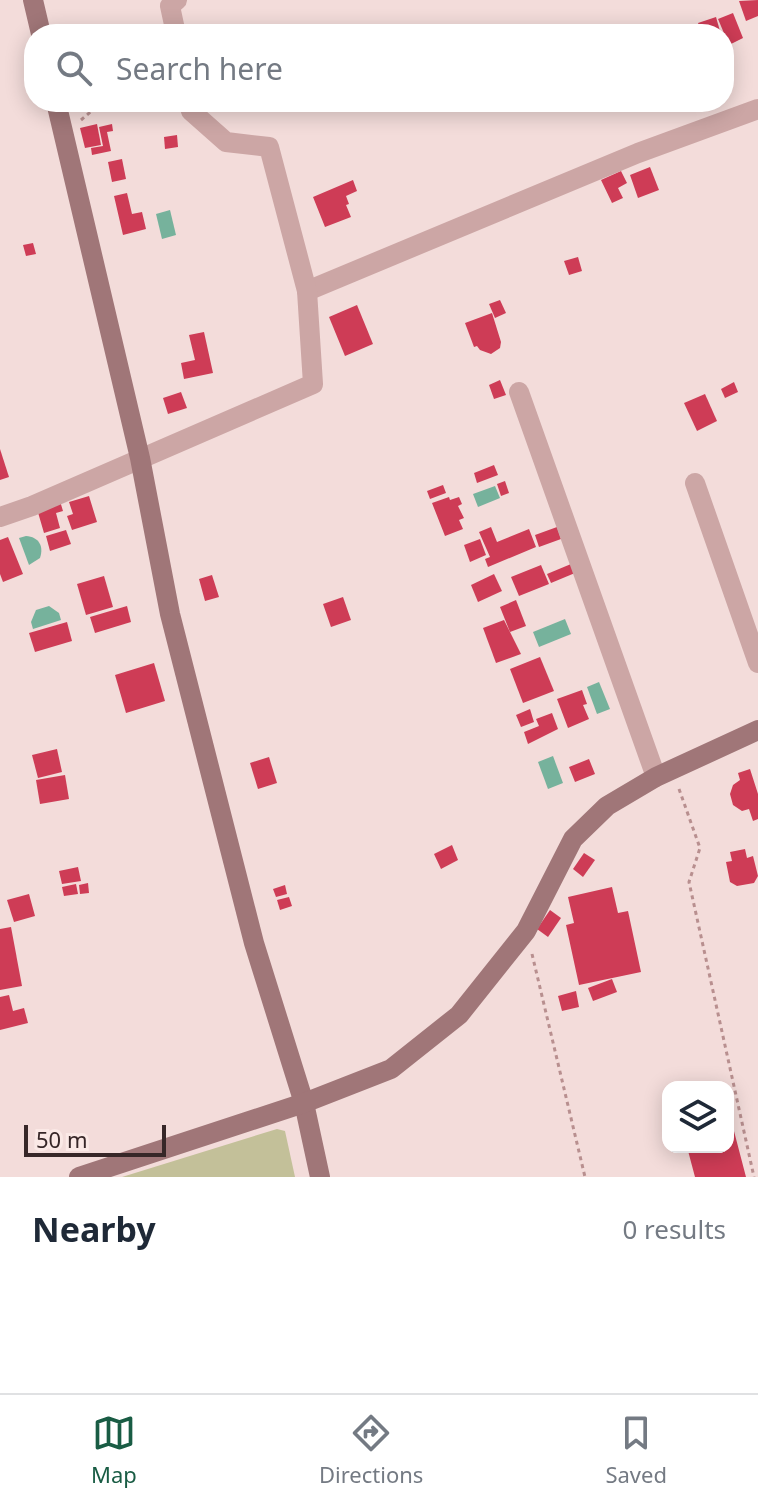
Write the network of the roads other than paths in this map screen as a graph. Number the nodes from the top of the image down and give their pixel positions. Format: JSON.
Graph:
{"nodes":[{"id":1,"x":33,"y":0,"type":"edge"},
{"id":2,"x":177,"y":0,"type":"edge"},
{"id":3,"x":39,"y":24,"type":"edge"},
{"id":4,"x":174,"y":24,"type":"edge"},
{"id":5,"x":758,"y":109,"type":"edge"},
{"id":6,"x":58,"y":112,"type":"edge"},
{"id":7,"x":192,"y":112,"type":"edge"},
{"id":8,"x":307,"y":291,"type":"junction"},
{"id":9,"x":519,"y":392,"type":"dead end"},
{"id":10,"x":140,"y":458,"type":"junction"},
{"id":11,"x":695,"y":483,"type":"dead end"},
{"id":12,"x":0,"y":517,"type":"edge"},
{"id":13,"x":758,"y":663,"type":"edge"},
{"id":14,"x":758,"y":730,"type":"edge"},
{"id":15,"x":664,"y":774,"type":"junction"},
{"id":16,"x":304,"y":1103,"type":"junction"},
{"id":17,"x":79,"y":1177,"type":"edge"},
{"id":18,"x":320,"y":1177,"type":"edge"}],
"edges":[{"from":1,"to":3,"type":"street"},
{"from":2,"to":4,"type":"street"},
{"from":5,"to":8,"type":"street"},
{"from":6,"to":10,"type":"street"},
{"from":7,"to":8,"type":"street"},
{"from":8,"to":10,"type":"street"},
{"from":9,"to":15,"type":"street"},
{"from":10,"to":12,"type":"street"},
{"from":10,"to":16,"type":"street"},
{"from":11,"to":13,"type":"street"},
{"from":14,"to":15,"type":"street"},
{"from":15,"to":16,"type":"street"},
{"from":16,"to":17,"type":"street"},
{"from":16,"to":18,"type":"street"}]}
